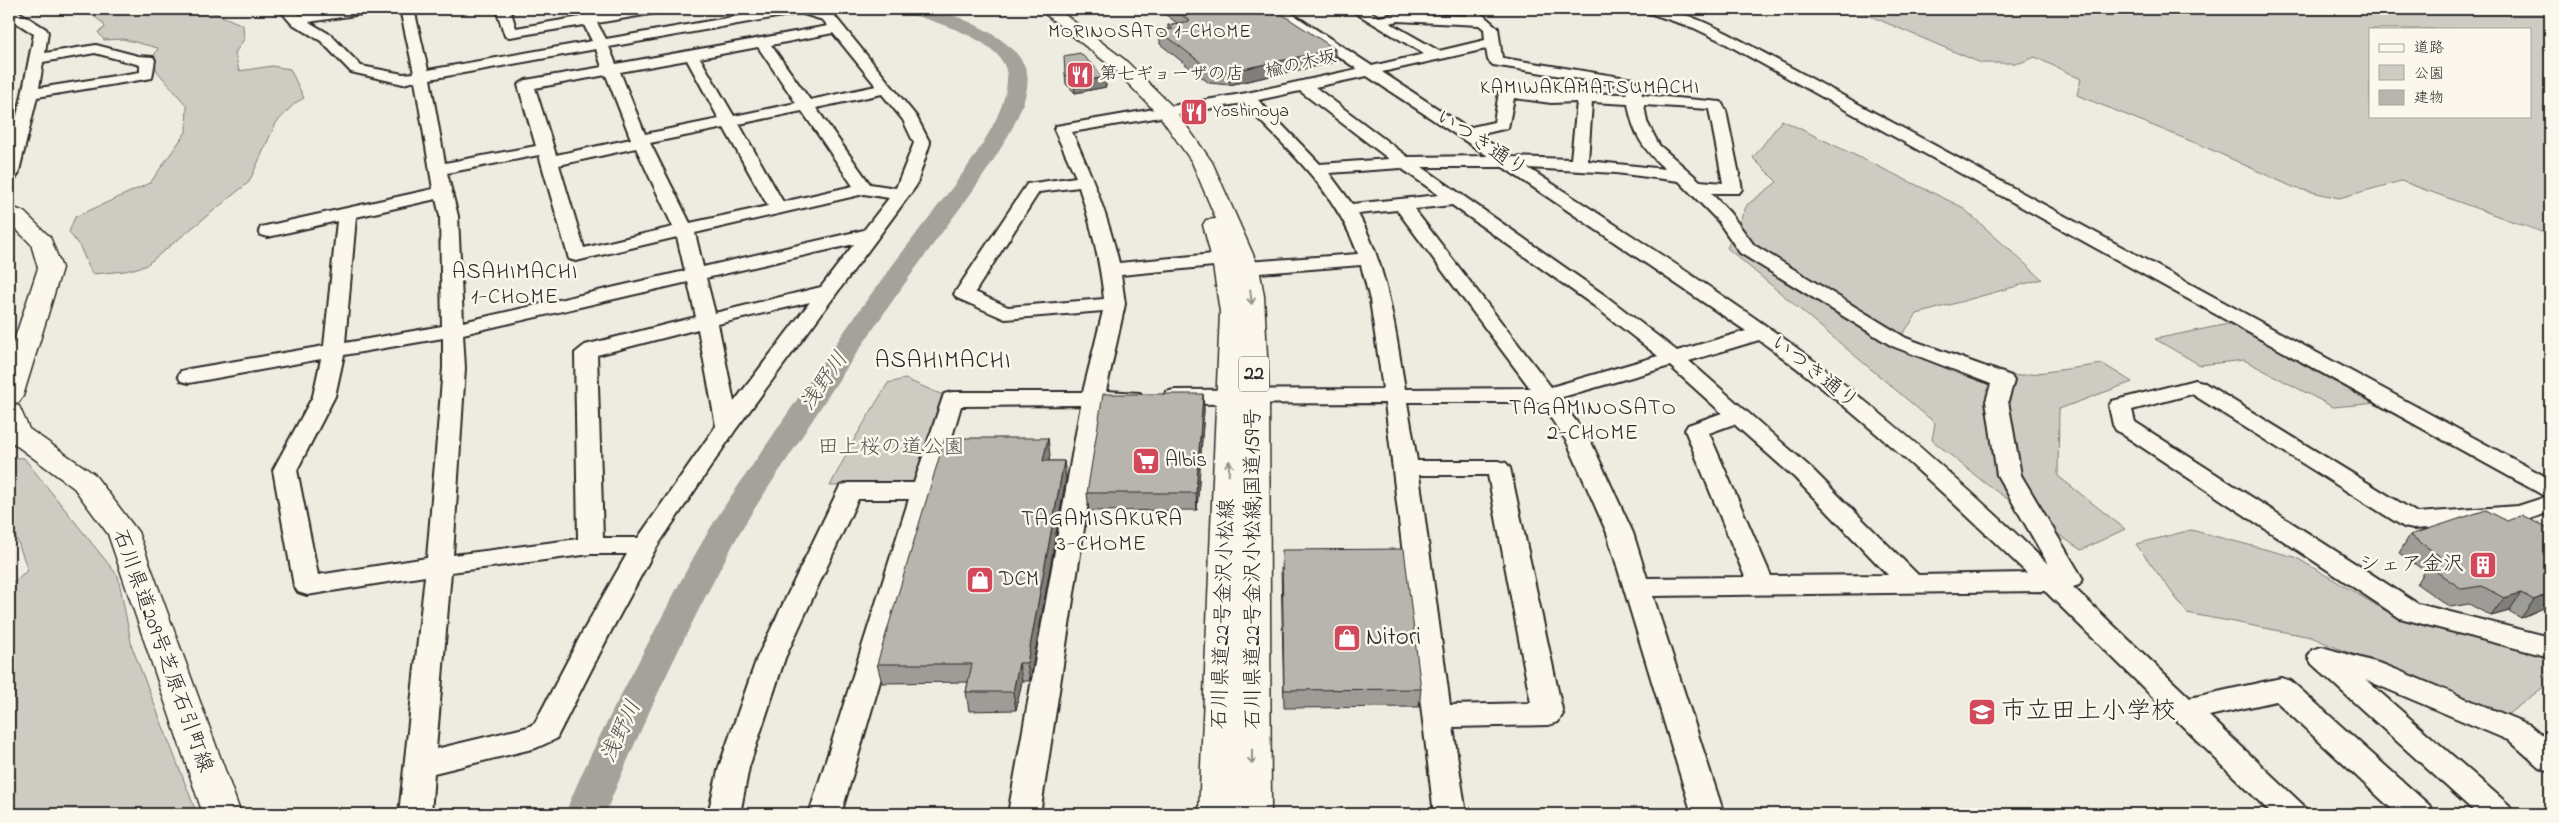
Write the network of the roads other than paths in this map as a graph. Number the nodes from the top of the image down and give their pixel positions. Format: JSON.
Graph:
{"nodes":[{"id":1,"x":368,"y":9,"type":"edge"},
{"id":2,"x":407,"y":9,"type":"edge"},
{"id":3,"x":503,"y":9,"type":"edge"},
{"id":4,"x":656,"y":9,"type":"edge"},
{"id":5,"x":801,"y":9,"type":"edge"},
{"id":6,"x":1031,"y":9,"type":"edge"},
{"id":7,"x":1047,"y":9,"type":"edge"},
{"id":8,"x":1356,"y":9,"type":"edge"},
{"id":9,"x":1468,"y":9,"type":"edge"},
{"id":10,"x":1651,"y":9,"type":"edge"},
{"id":11,"x":1285,"y":10,"type":"edge"},
{"id":12,"x":9,"y":12,"type":"edge"},
{"id":13,"x":333,"y":12,"type":"edge"},
{"id":14,"x":291,"y":15,"type":"edge"},
{"id":15,"x":586,"y":15,"type":"edge"},
{"id":16,"x":1379,"y":21,"type":"junction"},
{"id":17,"x":1483,"y":21,"type":"junction"},
{"id":18,"x":837,"y":28,"type":"junction"},
{"id":19,"x":762,"y":42,"type":"junction"},
{"id":20,"x":1492,"y":43,"type":"junction"},
{"id":21,"x":601,"y":44,"type":"junction"},
{"id":22,"x":101,"y":50,"type":"junction"},
{"id":23,"x":691,"y":55,"type":"junction"},
{"id":24,"x":1436,"y":55,"type":"junction"},
{"id":25,"x":38,"y":58,"type":"junction"},
{"id":26,"x":137,"y":61,"type":"junction"},
{"id":27,"x":610,"y":70,"type":"junction"},
{"id":28,"x":1369,"y":70,"type":"junction"},
{"id":29,"x":52,"y":75,"type":"dead end"},
{"id":30,"x":422,"y":75,"type":"junction"},
{"id":31,"x":34,"y":78,"type":"junction"},
{"id":32,"x":1302,"y":86,"type":"junction"},
{"id":33,"x":885,"y":90,"type":"junction"},
{"id":34,"x":30,"y":97,"type":"junction"},
{"id":35,"x":1585,"y":97,"type":"junction"},
{"id":36,"x":1247,"y":98,"type":"junction"},
{"id":37,"x":1636,"y":101,"type":"junction"},
{"id":38,"x":9,"y":103,"type":"edge"},
{"id":39,"x":809,"y":106,"type":"junction"},
{"id":40,"x":1159,"y":112,"type":"junction"},
{"id":41,"x":729,"y":122,"type":"junction"},
{"id":42,"x":16,"y":126,"type":"edge"},
{"id":43,"x":1465,"y":133,"type":"junction"},
{"id":44,"x":641,"y":141,"type":"junction"},
{"id":45,"x":547,"y":156,"type":"junction"},
{"id":46,"x":1509,"y":162,"type":"junction"},
{"id":47,"x":1405,"y":163,"type":"junction"},
{"id":48,"x":1579,"y":165,"type":"junction"},
{"id":49,"x":1314,"y":169,"type":"junction"},
{"id":50,"x":437,"y":170,"type":"junction"},
{"id":51,"x":9,"y":175,"type":"edge"},
{"id":52,"x":1086,"y":181,"type":"junction"},
{"id":53,"x":1688,"y":181,"type":"junction"},
{"id":54,"x":864,"y":189,"type":"junction"},
{"id":55,"x":442,"y":192,"type":"junction"},
{"id":56,"x":901,"y":194,"type":"junction"},
{"id":57,"x":1456,"y":199,"type":"junction"},
{"id":58,"x":1402,"y":205,"type":"junction"},
{"id":59,"x":779,"y":210,"type":"junction"},
{"id":60,"x":1347,"y":210,"type":"junction"},
{"id":61,"x":9,"y":213,"type":"edge"},
{"id":62,"x":347,"y":213,"type":"junction"},
{"id":63,"x":268,"y":231,"type":"dead end"},
{"id":64,"x":685,"y":232,"type":"junction"},
{"id":65,"x":872,"y":234,"type":"junction"},
{"id":66,"x":1369,"y":259,"type":"junction"},
{"id":67,"x":1235,"y":263,"type":"junction"},
{"id":68,"x":1111,"y":270,"type":"junction"},
{"id":69,"x":696,"y":276,"type":"junction"},
{"id":70,"x":829,"y":291,"type":"junction"},
{"id":71,"x":1115,"y":304,"type":"junction"},
{"id":72,"x":706,"y":320,"type":"junction"},
{"id":73,"x":454,"y":330,"type":"junction"},
{"id":74,"x":1762,"y":333,"type":"junction"},
{"id":75,"x":334,"y":351,"type":"junction"},
{"id":76,"x":1673,"y":358,"type":"junction"},
{"id":77,"x":189,"y":376,"type":"dead end"},
{"id":78,"x":1546,"y":395,"type":"junction"},
{"id":79,"x":9,"y":396,"type":"edge"},
{"id":80,"x":1395,"y":396,"type":"junction"},
{"id":81,"x":1243,"y":397,"type":"junction"},
{"id":82,"x":1093,"y":398,"type":"junction"},
{"id":83,"x":9,"y":412,"type":"edge"},
{"id":84,"x":1739,"y":416,"type":"junction"},
{"id":85,"x":727,"y":426,"type":"junction"},
{"id":86,"x":1407,"y":468,"type":"junction"},
{"id":87,"x":2550,"y":488,"type":"edge"},
{"id":88,"x":923,"y":491,"type":"junction"},
{"id":89,"x":2550,"y":504,"type":"edge"},
{"id":90,"x":591,"y":546,"type":"junction"},
{"id":91,"x":645,"y":546,"type":"junction"},
{"id":92,"x":440,"y":565,"type":"junction"},
{"id":93,"x":2050,"y":582,"type":"junction"},
{"id":94,"x":1761,"y":584,"type":"junction"},
{"id":95,"x":1912,"y":584,"type":"junction"},
{"id":96,"x":1638,"y":587,"type":"junction"},
{"id":97,"x":2550,"y":648,"type":"edge"},
{"id":98,"x":2184,"y":710,"type":"junction"},
{"id":99,"x":1436,"y":716,"type":"junction"},
{"id":100,"x":2550,"y":759,"type":"edge"},
{"id":101,"x":420,"y":765,"type":"junction"},
{"id":102,"x":222,"y":814,"type":"edge"},
{"id":103,"x":415,"y":814,"type":"edge"},
{"id":104,"x":724,"y":814,"type":"edge"},
{"id":105,"x":826,"y":814,"type":"edge"},
{"id":106,"x":1024,"y":814,"type":"edge"},
{"id":107,"x":1218,"y":814,"type":"edge"},
{"id":108,"x":1252,"y":814,"type":"edge"},
{"id":109,"x":1450,"y":814,"type":"edge"},
{"id":110,"x":1708,"y":814,"type":"edge"},
{"id":111,"x":2292,"y":814,"type":"edge"},
{"id":112,"x":2418,"y":814,"type":"edge"},
{"id":113,"x":2498,"y":814,"type":"edge"}],
"edges":[{"from":1,"to":13,"type":"street"},
{"from":2,"to":30,"type":"street"},
{"from":3,"to":15,"type":"street"},
{"from":4,"to":15,"type":"street"},
{"from":5,"to":18,"type":"street"},
{"from":5,"to":21,"type":"street"},
{"from":6,"to":40,"type":"main road","name":"石川県道22号金沢小松線","number":"22"},
{"from":7,"to":40,"type":"main road","number":"22"},
{"from":8,"to":16,"type":"street"},
{"from":9,"to":17,"type":"street"},
{"from":10,"to":87,"type":"street"},
{"from":11,"to":28,"type":"street","name":"いつき通り"},
{"from":12,"to":25,"type":"street"},
{"from":13,"to":14,"type":"street"},
{"from":14,"to":30,"type":"street"},
{"from":15,"to":21,"type":"street"},
{"from":16,"to":17,"type":"street"},
{"from":16,"to":24,"type":"street"},
{"from":17,"to":20,"type":"street"},
{"from":18,"to":19,"type":"street"},
{"from":18,"to":33,"type":"street"},
{"from":19,"to":23,"type":"street"},
{"from":19,"to":39,"type":"street"},
{"from":20,"to":24,"type":"street","name":"楡の木坂"},
{"from":20,"to":37,"type":"street"},
{"from":21,"to":27,"type":"street"},
{"from":21,"to":30,"type":"street"},
{"from":22,"to":25,"type":"street"},
{"from":22,"to":26,"type":"street"},
{"from":22,"to":26,"type":"street"},
{"from":23,"to":27,"type":"street"},
{"from":23,"to":41,"type":"street"},
{"from":24,"to":28,"type":"street","name":"楡の木坂"},
{"from":25,"to":31,"type":"street"},
{"from":26,"to":34,"type":"street"},
{"from":27,"to":44,"type":"street"},
{"from":27,"to":45,"type":"street"},
{"from":28,"to":32,"type":"street","name":"楡の木坂"},
{"from":28,"to":43,"type":"street","name":"いつき通り"},
{"from":29,"to":31,"type":"street"},
{"from":30,"to":50,"type":"street"},
{"from":31,"to":34,"type":"street"},
{"from":32,"to":36,"type":"street","name":"楡の木坂"},
{"from":32,"to":47,"type":"street"},
{"from":33,"to":39,"type":"street"},
{"from":33,"to":56,"type":"street"},
{"from":34,"to":38,"type":"street"},
{"from":34,"to":42,"type":"street"},
{"from":35,"to":37,"type":"street"},
{"from":35,"to":43,"type":"street"},
{"from":35,"to":48,"type":"street"},
{"from":36,"to":40,"type":"street","name":"楡の木坂"},
{"from":36,"to":49,"type":"street"},
{"from":37,"to":53,"type":"street"},
{"from":37,"to":53,"type":"street"},
{"from":39,"to":41,"type":"street"},
{"from":39,"to":54,"type":"street"},
{"from":40,"to":52,"type":"street","name":"楡の木坂"},
{"from":40,"to":67,"type":"main road","name":"石川県道22号金沢小松線","number":"22"},
{"from":41,"to":44,"type":"street"},
{"from":41,"to":59,"type":"street"},
{"from":42,"to":51,"type":"street"},
{"from":43,"to":46,"type":"street","name":"いつき通り"},
{"from":44,"to":45,"type":"street"},
{"from":44,"to":64,"type":"street"},
{"from":45,"to":50,"type":"street"},
{"from":45,"to":64,"type":"street"},
{"from":46,"to":47,"type":"street"},
{"from":46,"to":48,"type":"street"},
{"from":46,"to":74,"type":"street","name":"いつき通り"},
{"from":47,"to":49,"type":"street"},
{"from":47,"to":57,"type":"street"},
{"from":48,"to":53,"type":"street"},
{"from":49,"to":60,"type":"street"},
{"from":50,"to":55,"type":"street"},
{"from":52,"to":68,"type":"street"},
{"from":52,"to":71,"type":"street"},
{"from":53,"to":93,"type":"street"},
{"from":54,"to":56,"type":"street"},
{"from":54,"to":59,"type":"street"},
{"from":55,"to":62,"type":"street"},
{"from":55,"to":73,"type":"street"},
{"from":56,"to":65,"type":"street"},
{"from":57,"to":58,"type":"street"},
{"from":57,"to":76,"type":"street"},
{"from":58,"to":60,"type":"street"},
{"from":58,"to":78,"type":"street"},
{"from":59,"to":64,"type":"street"},
{"from":60,"to":66,"type":"street"},
{"from":61,"to":79,"type":"main road"},
{"from":62,"to":63,"type":"street"},
{"from":62,"to":75,"type":"street"},
{"from":64,"to":69,"type":"street"},
{"from":65,"to":69,"type":"street"},
{"from":65,"to":70,"type":"street"},
{"from":66,"to":67,"type":"street"},
{"from":66,"to":80,"type":"street"},
{"from":67,"to":68,"type":"street"},
{"from":67,"to":81,"type":"main road","name":"石川県道22号金沢小松線","number":"22"},
{"from":68,"to":71,"type":"street"},
{"from":69,"to":72,"type":"street"},
{"from":69,"to":73,"type":"street"},
{"from":70,"to":72,"type":"street"},
{"from":70,"to":85,"type":"street"},
{"from":71,"to":82,"type":"street"},
{"from":72,"to":85,"type":"street"},
{"from":72,"to":90,"type":"street"},
{"from":73,"to":75,"type":"street"},
{"from":73,"to":92,"type":"street"},
{"from":74,"to":76,"type":"street"},
{"from":74,"to":93,"type":"street","name":"いつき通り"},
{"from":75,"to":77,"type":"street"},
{"from":75,"to":92,"type":"street"},
{"from":76,"to":78,"type":"street"},
{"from":76,"to":84,"type":"street"},
{"from":78,"to":80,"type":"street"},
{"from":78,"to":96,"type":"street"},
{"from":80,"to":81,"type":"street"},
{"from":80,"to":86,"type":"street"},
{"from":81,"to":82,"type":"street"},
{"from":107,"to":81,"type":"main road","name":"石川県道22号金沢小松線","number":"22","one_way":true},
{"from":81,"to":108,"type":"main road","name":"石川県道22号金沢小松線;国道159号","number":"22","one_way":true},
{"from":82,"to":88,"type":"street"},
{"from":82,"to":106,"type":"street"},
{"from":83,"to":102,"type":"main road","name":"石川県道209号芝原石引町線"},
{"from":84,"to":94,"type":"street"},
{"from":84,"to":95,"type":"street"},
{"from":85,"to":91,"type":"street"},
{"from":86,"to":99,"type":"street"},
{"from":86,"to":99,"type":"street"},
{"from":88,"to":104,"type":"street"},
{"from":88,"to":105,"type":"street"},
{"from":89,"to":97,"type":"street"},
{"from":90,"to":91,"type":"street"},
{"from":90,"to":92,"type":"street"},
{"from":91,"to":101,"type":"street"},
{"from":92,"to":101,"type":"street"},
{"from":93,"to":95,"type":"street"},
{"from":93,"to":98,"type":"street","name":"いつき通り"},
{"from":94,"to":95,"type":"street"},
{"from":94,"to":96,"type":"street"},
{"from":96,"to":110,"type":"street"},
{"from":98,"to":111,"type":"street","name":"いつき通り"},
{"from":98,"to":112,"type":"street"},
{"from":99,"to":109,"type":"street"},
{"from":100,"to":113,"type":"street"},
{"from":101,"to":103,"type":"street"}]}
